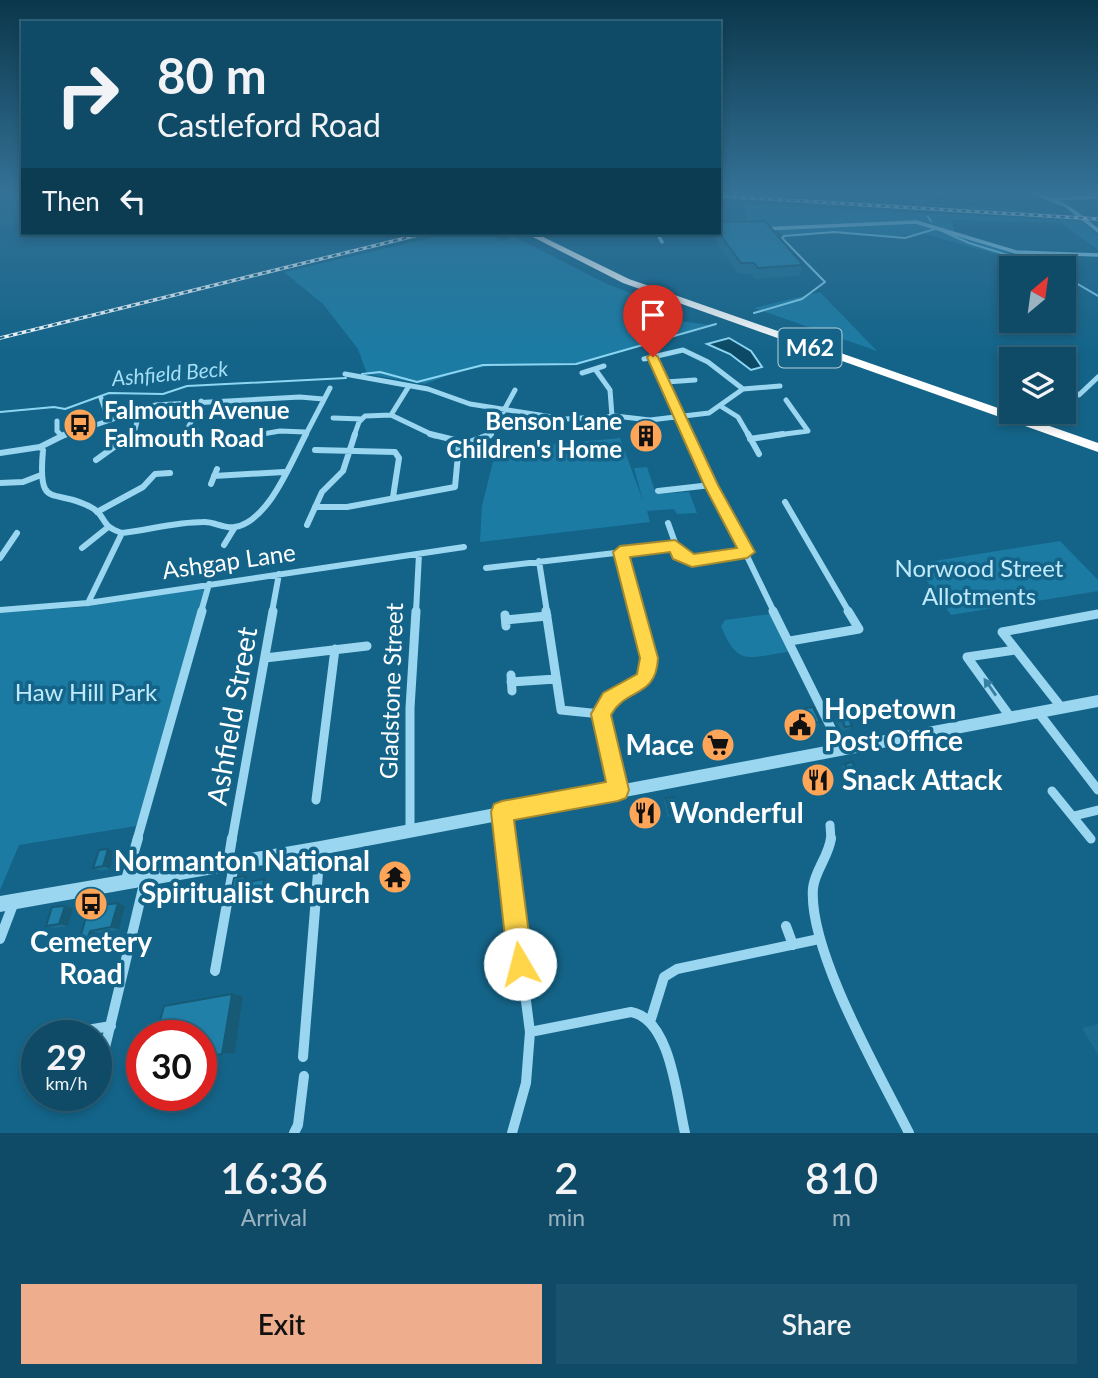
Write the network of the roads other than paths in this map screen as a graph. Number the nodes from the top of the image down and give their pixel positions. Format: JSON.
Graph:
{"nodes":[{"id":1,"x":557,"y":247,"type":"edge"},
{"id":2,"x":568,"y":247,"type":"edge"},
{"id":3,"x":1001,"y":247,"type":"edge"},
{"id":4,"x":1098,"y":255,"type":"edge"},
{"id":5,"x":818,"y":351,"type":"junction"},
{"id":6,"x":653,"y":357,"type":"junction"},
{"id":7,"x":644,"y":359,"type":"dead end"},
{"id":8,"x":604,"y":366,"type":"dead end"},
{"id":9,"x":595,"y":369,"type":"junction"},
{"id":10,"x":582,"y":373,"type":"dead end"},
{"id":11,"x":345,"y":374,"type":"dead end"},
{"id":12,"x":361,"y":377,"type":"junction"},
{"id":13,"x":1098,"y":377,"type":"edge"},
{"id":14,"x":695,"y":380,"type":"dead end"},
{"id":15,"x":666,"y":382,"type":"junction"},
{"id":16,"x":356,"y":383,"type":"dead end"},
{"id":17,"x":409,"y":386,"type":"junction"},
{"id":18,"x":780,"y":386,"type":"dead end"},
{"id":19,"x":330,"y":388,"type":"dead end"},
{"id":20,"x":743,"y":389,"type":"junction"},
{"id":21,"x":515,"y":390,"type":"dead end"},
{"id":22,"x":1076,"y":393,"type":"edge"},
{"id":23,"x":101,"y":398,"type":"dead end"},
{"id":24,"x":323,"y":399,"type":"junction"},
{"id":25,"x":786,"y":400,"type":"dead end"},
{"id":26,"x":201,"y":401,"type":"junction"},
{"id":27,"x":999,"y":406,"type":"edge"},
{"id":28,"x":722,"y":407,"type":"junction"},
{"id":29,"x":506,"y":409,"type":"junction"},
{"id":30,"x":140,"y":410,"type":"junction"},
{"id":31,"x":391,"y":415,"type":"junction"},
{"id":32,"x":612,"y":416,"type":"junction"},
{"id":33,"x":682,"y":416,"type":"junction"},
{"id":34,"x":107,"y":418,"type":"junction"},
{"id":35,"x":333,"y":418,"type":"dead end"},
{"id":36,"x":362,"y":419,"type":"junction"},
{"id":37,"x":66,"y":424,"type":"dead end"},
{"id":38,"x":1051,"y":424,"type":"edge"},
{"id":39,"x":196,"y":429,"type":"dead end"},
{"id":40,"x":306,"y":432,"type":"junction"},
{"id":41,"x":62,"y":436,"type":"junction"},
{"id":42,"x":750,"y":439,"type":"junction"},
{"id":43,"x":1098,"y":439,"type":"edge"},
{"id":44,"x":249,"y":440,"type":"dead end"},
{"id":45,"x":459,"y":444,"type":"junction"},
{"id":46,"x":40,"y":447,"type":"junction"},
{"id":47,"x":1098,"y":448,"type":"edge"},
{"id":48,"x":99,"y":449,"type":"dead end"},
{"id":49,"x":315,"y":450,"type":"dead end"},
{"id":50,"x":350,"y":450,"type":"junction"},
{"id":51,"x":0,"y":453,"type":"edge"},
{"id":52,"x":107,"y":453,"type":"junction"},
{"id":53,"x":759,"y":454,"type":"dead end"},
{"id":54,"x":1098,"y":458,"type":"edge"},
{"id":55,"x":96,"y":460,"type":"dead end"},
{"id":56,"x":284,"y":472,"type":"junction"},
{"id":57,"x":170,"y":473,"type":"dead end"},
{"id":58,"x":41,"y":475,"type":"junction"},
{"id":59,"x":214,"y":476,"type":"dead end"},
{"id":60,"x":3,"y":483,"type":"edge"},
{"id":61,"x":711,"y":485,"type":"junction"},
{"id":62,"x":0,"y":491,"type":"edge"},
{"id":63,"x":659,"y":491,"type":"dead end"},
{"id":64,"x":393,"y":497,"type":"junction"},
{"id":65,"x":785,"y":502,"type":"dead end"},
{"id":66,"x":315,"y":507,"type":"junction"},
{"id":67,"x":97,"y":512,"type":"junction"},
{"id":68,"x":668,"y":523,"type":"dead end"},
{"id":69,"x":307,"y":525,"type":"dead end"},
{"id":70,"x":235,"y":527,"type":"junction"},
{"id":71,"x":107,"y":528,"type":"junction"},
{"id":72,"x":17,"y":533,"type":"dead end"},
{"id":73,"x":122,"y":533,"type":"junction"},
{"id":74,"x":224,"y":545,"type":"dead end"},
{"id":75,"x":675,"y":546,"type":"junction"},
{"id":76,"x":464,"y":547,"type":"dead end"},
{"id":77,"x":82,"y":548,"type":"dead end"},
{"id":78,"x":620,"y":552,"type":"junction"},
{"id":79,"x":747,"y":552,"type":"junction"},
{"id":80,"x":419,"y":554,"type":"junction"},
{"id":81,"x":0,"y":558,"type":"edge"},
{"id":82,"x":538,"y":562,"type":"junction"},
{"id":83,"x":486,"y":568,"type":"dead end"},
{"id":84,"x":279,"y":574,"type":"junction"},
{"id":85,"x":209,"y":584,"type":"junction"},
{"id":86,"x":88,"y":603,"type":"junction"},
{"id":87,"x":0,"y":610,"type":"edge"},
{"id":88,"x":1098,"y":614,"type":"edge"},
{"id":89,"x":547,"y":616,"type":"junction"},
{"id":90,"x":506,"y":620,"type":"dead end"},
{"id":91,"x":790,"y":641,"type":"junction"},
{"id":92,"x":367,"y":646,"type":"dead end"},
{"id":93,"x":335,"y":649,"type":"junction"},
{"id":94,"x":1015,"y":650,"type":"junction"},
{"id":95,"x":265,"y":658,"type":"junction"},
{"id":96,"x":556,"y":679,"type":"junction"},
{"id":97,"x":512,"y":683,"type":"dead end"},
{"id":98,"x":1098,"y":701,"type":"edge"},
{"id":99,"x":1061,"y":707,"type":"junction"},
{"id":100,"x":1038,"y":712,"type":"junction"},
{"id":101,"x":601,"y":714,"type":"junction"},
{"id":102,"x":1011,"y":718,"type":"junction"},
{"id":103,"x":842,"y":751,"type":"junction"},
{"id":104,"x":618,"y":790,"type":"junction"},
{"id":105,"x":1098,"y":790,"type":"edge"},
{"id":106,"x":1052,"y":791,"type":"dead end"},
{"id":107,"x":316,"y":800,"type":"dead end"},
{"id":108,"x":1098,"y":810,"type":"edge"},
{"id":109,"x":502,"y":812,"type":"junction"},
{"id":110,"x":1074,"y":816,"type":"junction"},
{"id":111,"x":830,"y":825,"type":"dead end"},
{"id":112,"x":410,"y":830,"type":"junction"},
{"id":113,"x":1091,"y":839,"type":"dead end"},
{"id":114,"x":320,"y":848,"type":"junction"},
{"id":115,"x":230,"y":864,"type":"junction"},
{"id":116,"x":145,"y":880,"type":"junction"},
{"id":117,"x":125,"y":883,"type":"junction"},
{"id":118,"x":7,"y":903,"type":"edge"},
{"id":119,"x":786,"y":926,"type":"dead end"},
{"id":120,"x":0,"y":939,"type":"edge"},
{"id":121,"x":819,"y":939,"type":"junction"},
{"id":122,"x":793,"y":945,"type":"junction"},
{"id":123,"x":215,"y":971,"type":"dead end"},
{"id":124,"x":651,"y":1018,"type":"junction"},
{"id":125,"x":112,"y":1022,"type":"edge"},
{"id":126,"x":530,"y":1032,"type":"junction"},
{"id":127,"x":303,"y":1057,"type":"dead end"},
{"id":128,"x":304,"y":1076,"type":"dead end"},
{"id":129,"x":517,"y":1131,"type":"edge"},
{"id":130,"x":294,"y":1133,"type":"edge"},
{"id":131,"x":685,"y":1133,"type":"edge"},
{"id":132,"x":909,"y":1133,"type":"edge"}],
"edges":[{"from":1,"to":5,"type":"highway","number":"M62"},
{"from":2,"to":27,"type":"highway","number":"M62"},
{"from":3,"to":4,"type":"street"},
{"from":5,"to":47,"type":"highway","number":"M62"},
{"from":5,"to":54,"type":"highway","number":"M62"},
{"from":6,"to":7,"type":"street"},
{"from":6,"to":15,"type":"street"},
{"from":6,"to":20,"type":"street"},
{"from":8,"to":9,"type":"street"},
{"from":9,"to":10,"type":"street"},
{"from":9,"to":32,"type":"street"},
{"from":11,"to":12,"type":"street"},
{"from":12,"to":16,"type":"street"},
{"from":12,"to":17,"type":"street"},
{"from":13,"to":22,"type":"street"},
{"from":14,"to":15,"type":"street"},
{"from":15,"to":33,"type":"street"},
{"from":17,"to":29,"type":"street"},
{"from":17,"to":31,"type":"street"},
{"from":18,"to":20,"type":"street"},
{"from":19,"to":24,"type":"street"},
{"from":20,"to":28,"type":"street"},
{"from":21,"to":29,"type":"street"},
{"from":23,"to":34,"type":"street"},
{"from":24,"to":26,"type":"street"},
{"from":24,"to":40,"type":"street"},
{"from":25,"to":42,"type":"street"},
{"from":26,"to":30,"type":"street"},
{"from":26,"to":39,"type":"street"},
{"from":28,"to":33,"type":"street"},
{"from":28,"to":42,"type":"street"},
{"from":29,"to":32,"type":"street"},
{"from":29,"to":45,"type":"street"},
{"from":30,"to":34,"type":"street"},
{"from":30,"to":52,"type":"street"},
{"from":31,"to":36,"type":"street"},
{"from":31,"to":45,"type":"street"},
{"from":32,"to":33,"type":"street"},
{"from":33,"to":61,"type":"street"},
{"from":34,"to":41,"type":"street"},
{"from":35,"to":36,"type":"street"},
{"from":36,"to":50,"type":"street"},
{"from":37,"to":41,"type":"street"},
{"from":38,"to":43,"type":"highway","number":"M62"},
{"from":40,"to":44,"type":"street"},
{"from":40,"to":56,"type":"street"},
{"from":41,"to":46,"type":"street"},
{"from":42,"to":53,"type":"street"},
{"from":45,"to":64,"type":"street"},
{"from":46,"to":51,"type":"street"},
{"from":46,"to":58,"type":"street"},
{"from":48,"to":52,"type":"street"},
{"from":49,"to":50,"type":"street"},
{"from":50,"to":64,"type":"street"},
{"from":50,"to":66,"type":"street"},
{"from":52,"to":55,"type":"street"},
{"from":56,"to":59,"type":"street"},
{"from":56,"to":70,"type":"street"},
{"from":57,"to":67,"type":"street"},
{"from":58,"to":60,"type":"street"},
{"from":58,"to":67,"type":"street"},
{"from":60,"to":62,"type":"street"},
{"from":61,"to":63,"type":"street"},
{"from":61,"to":79,"type":"street"},
{"from":64,"to":66,"type":"street"},
{"from":65,"to":91,"type":"street"},
{"from":66,"to":69,"type":"street"},
{"from":67,"to":71,"type":"street"},
{"from":68,"to":75,"type":"street"},
{"from":70,"to":73,"type":"street"},
{"from":70,"to":74,"type":"street"},
{"from":71,"to":73,"type":"street"},
{"from":71,"to":77,"type":"street"},
{"from":72,"to":81,"type":"street"},
{"from":73,"to":86,"type":"street"},
{"from":75,"to":78,"type":"street"},
{"from":75,"to":79,"type":"street"},
{"from":76,"to":80,"type":"street","name":"Ashgap Lane"},
{"from":78,"to":82,"type":"street"},
{"from":78,"to":101,"type":"street"},
{"from":79,"to":91,"type":"street"},
{"from":80,"to":84,"type":"street","name":"Ashgap Lane"},
{"from":80,"to":112,"type":"street","name":"Gladstone Street"},
{"from":82,"to":83,"type":"street"},
{"from":82,"to":89,"type":"street"},
{"from":84,"to":85,"type":"street","name":"Ashgap Lane"},
{"from":84,"to":95,"type":"street","name":"Ashfield Street"},
{"from":85,"to":86,"type":"street","name":"Ashgap Lane"},
{"from":85,"to":117,"type":"street"},
{"from":86,"to":87,"type":"street","name":"Ashgap Lane"},
{"from":88,"to":94,"type":"street"},
{"from":89,"to":90,"type":"street"},
{"from":89,"to":96,"type":"street"},
{"from":91,"to":103,"type":"street"},
{"from":92,"to":93,"type":"street"},
{"from":93,"to":95,"type":"street"},
{"from":93,"to":107,"type":"street"},
{"from":94,"to":99,"type":"street"},
{"from":102,"to":94,"type":"street","one_way":true},
{"from":95,"to":115,"type":"street","name":"Ashfield Street"},
{"from":96,"to":97,"type":"street"},
{"from":96,"to":101,"type":"street"},
{"from":98,"to":99,"type":"street"},
{"from":99,"to":100,"type":"street"},
{"from":100,"to":102,"type":"street"},
{"from":100,"to":105,"type":"street"},
{"from":101,"to":104,"type":"street"},
{"from":102,"to":103,"type":"street"},
{"from":103,"to":104,"type":"street"},
{"from":104,"to":109,"type":"street"},
{"from":106,"to":110,"type":"street"},
{"from":108,"to":110,"type":"street"},
{"from":109,"to":112,"type":"street"},
{"from":109,"to":126,"type":"street"},
{"from":110,"to":113,"type":"street"},
{"from":111,"to":121,"type":"street"},
{"from":112,"to":114,"type":"street"},
{"from":114,"to":115,"type":"street"},
{"from":114,"to":127,"type":"street"},
{"from":115,"to":116,"type":"street"},
{"from":115,"to":123,"type":"street","name":"Ashfield Street"},
{"from":116,"to":117,"type":"street"},
{"from":116,"to":125,"type":"street"},
{"from":117,"to":118,"type":"street"},
{"from":118,"to":120,"type":"street"},
{"from":119,"to":122,"type":"street"},
{"from":121,"to":122,"type":"street"},
{"from":121,"to":132,"type":"street"},
{"from":122,"to":124,"type":"street"},
{"from":124,"to":126,"type":"street"},
{"from":124,"to":131,"type":"street"},
{"from":126,"to":129,"type":"street"},
{"from":128,"to":130,"type":"street"}]}
